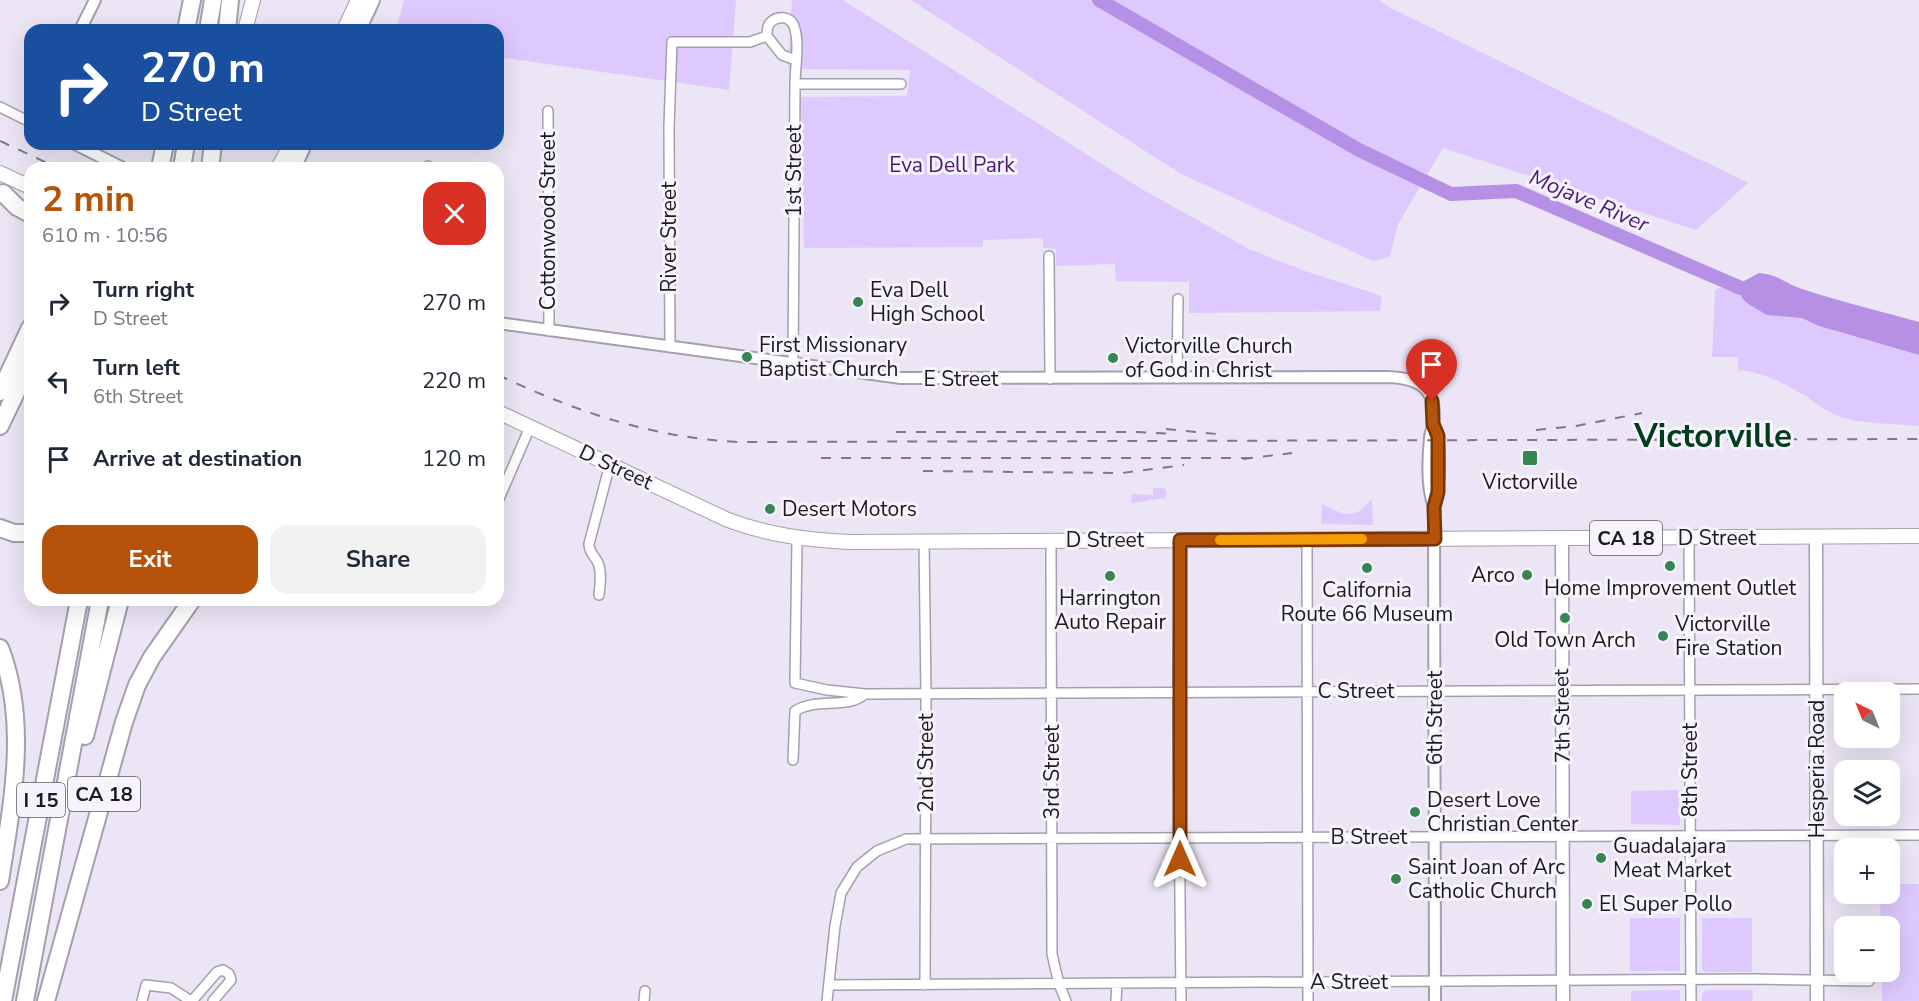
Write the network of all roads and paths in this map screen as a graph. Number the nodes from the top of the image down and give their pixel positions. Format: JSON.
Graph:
{"nodes":[{"id":1,"x":95,"y":0,"type":"edge"},
{"id":2,"x":192,"y":0,"type":"edge"},
{"id":3,"x":213,"y":0,"type":"edge"},
{"id":4,"x":230,"y":0,"type":"edge"},
{"id":5,"x":253,"y":0,"type":"edge"},
{"id":6,"x":358,"y":0,"type":"edge"},
{"id":7,"x":371,"y":0,"type":"edge"},
{"id":8,"x":83,"y":24,"type":"edge"},
{"id":9,"x":187,"y":24,"type":"edge"},
{"id":10,"x":209,"y":24,"type":"edge"},
{"id":11,"x":228,"y":24,"type":"edge"},
{"id":12,"x":247,"y":24,"type":"edge"},
{"id":13,"x":347,"y":24,"type":"edge"},
{"id":14,"x":360,"y":24,"type":"edge"},
{"id":15,"x":767,"y":36,"type":"junction"},
{"id":16,"x":795,"y":60,"type":"junction"},
{"id":17,"x":795,"y":84,"type":"junction"},
{"id":18,"x":901,"y":84,"type":"dead end"},
{"id":19,"x":0,"y":107,"type":"edge"},
{"id":20,"x":548,"y":111,"type":"dead end"},
{"id":21,"x":24,"y":119,"type":"edge"},
{"id":22,"x":87,"y":150,"type":"edge"},
{"id":23,"x":111,"y":162,"type":"edge"},
{"id":24,"x":0,"y":173,"type":"edge"},
{"id":25,"x":24,"y":184,"type":"edge"},
{"id":26,"x":1,"y":192,"type":"edge"},
{"id":27,"x":24,"y":203,"type":"edge"},
{"id":28,"x":24,"y":211,"type":"edge"},
{"id":29,"x":1049,"y":256,"type":"dead end"},
{"id":30,"x":1178,"y":299,"type":"dead end"},
{"id":31,"x":504,"y":324,"type":"edge"},
{"id":32,"x":549,"y":330,"type":"junction"},
{"id":33,"x":24,"y":341,"type":"edge"},
{"id":34,"x":670,"y":346,"type":"junction"},
{"id":35,"x":793,"y":364,"type":"junction"},
{"id":36,"x":24,"y":376,"type":"edge"},
{"id":37,"x":1177,"y":378,"type":"junction"},
{"id":38,"x":1050,"y":379,"type":"junction"},
{"id":39,"x":1426,"y":388,"type":"joint"},
{"id":40,"x":0,"y":392,"type":"edge"},
{"id":41,"x":504,"y":415,"type":"edge"},
{"id":42,"x":0,"y":426,"type":"edge"},
{"id":43,"x":530,"y":426,"type":"junction"},
{"id":44,"x":610,"y":464,"type":"junction"},
{"id":45,"x":504,"y":487,"type":"edge"},
{"id":46,"x":0,"y":528,"type":"edge"},
{"id":47,"x":24,"y":533,"type":"edge"},
{"id":48,"x":1919,"y":536,"type":"edge"},
{"id":49,"x":1816,"y":537,"type":"junction"},
{"id":50,"x":797,"y":538,"type":"junction"},
{"id":51,"x":1562,"y":538,"type":"junction"},
{"id":52,"x":1689,"y":538,"type":"junction"},
{"id":53,"x":1435,"y":539,"type":"junction"},
{"id":54,"x":924,"y":540,"type":"junction"},
{"id":55,"x":1051,"y":540,"type":"junction"},
{"id":56,"x":1180,"y":540,"type":"junction"},
{"id":57,"x":1307,"y":540,"type":"junction"},
{"id":58,"x":599,"y":595,"type":"dead end"},
{"id":59,"x":78,"y":606,"type":"edge"},
{"id":60,"x":99,"y":606,"type":"edge"},
{"id":61,"x":118,"y":606,"type":"edge"},
{"id":62,"x":188,"y":606,"type":"edge"},
{"id":63,"x":0,"y":648,"type":"edge"},
{"id":64,"x":1817,"y":688,"type":"junction"},
{"id":65,"x":1919,"y":689,"type":"edge"},
{"id":66,"x":1562,"y":690,"type":"junction"},
{"id":67,"x":1308,"y":691,"type":"junction"},
{"id":68,"x":1435,"y":691,"type":"junction"},
{"id":69,"x":1690,"y":691,"type":"junction"},
{"id":70,"x":1178,"y":692,"type":"junction"},
{"id":71,"x":1052,"y":693,"type":"junction"},
{"id":72,"x":865,"y":694,"type":"junction"},
{"id":73,"x":926,"y":694,"type":"junction"},
{"id":74,"x":794,"y":760,"type":"dead end"},
{"id":75,"x":67,"y":776,"type":"junction"},
{"id":76,"x":1919,"y":835,"type":"edge"},
{"id":77,"x":1564,"y":836,"type":"junction"},
{"id":78,"x":1690,"y":836,"type":"junction"},
{"id":79,"x":1817,"y":836,"type":"junction"},
{"id":80,"x":1308,"y":837,"type":"junction"},
{"id":81,"x":1436,"y":837,"type":"junction"},
{"id":82,"x":1179,"y":838,"type":"junction"},
{"id":83,"x":1052,"y":839,"type":"junction"},
{"id":84,"x":926,"y":840,"type":"junction"},
{"id":85,"x":0,"y":881,"type":"edge"},
{"id":86,"x":1691,"y":980,"type":"junction"},
{"id":87,"x":1564,"y":981,"type":"junction"},
{"id":88,"x":1817,"y":981,"type":"junction"},
{"id":89,"x":1834,"y":981,"type":"edge"},
{"id":90,"x":1308,"y":982,"type":"junction"},
{"id":91,"x":1435,"y":982,"type":"junction"},
{"id":92,"x":1117,"y":983,"type":"junction"},
{"id":93,"x":1181,"y":983,"type":"junction"},
{"id":94,"x":1059,"y":984,"type":"junction"},
{"id":95,"x":830,"y":985,"type":"junction"},
{"id":96,"x":925,"y":985,"type":"junction"},
{"id":97,"x":3,"y":1001,"type":"edge"},
{"id":98,"x":25,"y":1001,"type":"edge"},
{"id":99,"x":46,"y":1001,"type":"edge"},
{"id":100,"x":142,"y":1001,"type":"edge"},
{"id":101,"x":191,"y":1001,"type":"edge"},
{"id":102,"x":213,"y":1001,"type":"edge"},
{"id":103,"x":827,"y":1001,"type":"edge"},
{"id":104,"x":1066,"y":1001,"type":"edge"},
{"id":105,"x":1116,"y":1001,"type":"edge"},
{"id":106,"x":1181,"y":1001,"type":"edge"},
{"id":107,"x":1308,"y":1001,"type":"edge"},
{"id":108,"x":1435,"y":1001,"type":"edge"},
{"id":109,"x":1563,"y":1001,"type":"edge"},
{"id":110,"x":1691,"y":1001,"type":"edge"},
{"id":111,"x":1817,"y":1001,"type":"edge"}],
"edges":[{"from":1,"to":8,"type":"street"},
{"from":2,"to":9,"type":"highway"},
{"from":3,"to":10,"type":"highway"},
{"from":4,"to":11,"type":"highway"},
{"from":5,"to":12,"type":"main road"},
{"from":6,"to":13,"type":"main road"},
{"from":7,"to":14,"type":"highway"},
{"from":15,"to":16,"type":"street"},
{"from":15,"to":16,"type":"street","name":"1st Street"},
{"from":15,"to":34,"type":"street","name":"River Street"},
{"from":16,"to":17,"type":"street","name":"1st Street"},
{"from":17,"to":18,"type":"street"},
{"from":17,"to":35,"type":"street","name":"1st Street"},
{"from":19,"to":21,"type":"street"},
{"from":20,"to":32,"type":"street","name":"Cottonwood Street"},
{"from":22,"to":23,"type":"street"},
{"from":24,"to":25,"type":"main road"},
{"from":26,"to":27,"type":"main road"},
{"from":26,"to":28,"type":"highway"},
{"from":29,"to":38,"type":"street"},
{"from":30,"to":37,"type":"street"},
{"from":31,"to":32,"type":"street","name":"E Street"},
{"from":32,"to":34,"type":"street","name":"E Street"},
{"from":33,"to":40,"type":"highway"},
{"from":34,"to":35,"type":"street","name":"E Street"},
{"from":35,"to":38,"type":"street","name":"E Street"},
{"from":36,"to":42,"type":"highway"},
{"from":37,"to":38,"type":"street","name":"E Street"},
{"from":37,"to":39,"type":"street","name":"E Street"},
{"from":39,"to":53,"type":"street","name":"6th Street"},
{"from":41,"to":43,"type":"main road","name":"D Street"},
{"from":43,"to":44,"type":"main road","name":"D Street"},
{"from":43,"to":45,"type":"street"},
{"from":44,"to":50,"type":"main road","name":"D Street"},
{"from":44,"to":58,"type":"street"},
{"from":46,"to":47,"type":"highway"},
{"from":48,"to":49,"type":"main road","name":"D Street","number":"CA 18"},
{"from":49,"to":52,"type":"main road","name":"D Street","number":"CA 18"},
{"from":49,"to":64,"type":"main road","name":"Hesperia Road"},
{"from":50,"to":54,"type":"main road","name":"D Street"},
{"from":50,"to":72,"type":"street"},
{"from":51,"to":52,"type":"main road","name":"D Street","number":"CA 18"},
{"from":51,"to":53,"type":"main road","name":"D Street"},
{"from":51,"to":66,"type":"main road","name":"7th Street"},
{"from":52,"to":69,"type":"street","name":"8th Street"},
{"from":53,"to":57,"type":"main road","name":"D Street"},
{"from":53,"to":68,"type":"street","name":"6th Street"},
{"from":54,"to":55,"type":"main road","name":"D Street"},
{"from":54,"to":73,"type":"street","name":"2nd Street"},
{"from":55,"to":56,"type":"main road","name":"D Street"},
{"from":55,"to":71,"type":"street","name":"3rd Street"},
{"from":56,"to":57,"type":"main road","name":"D Street"},
{"from":56,"to":70,"type":"street"},
{"from":57,"to":67,"type":"street"},
{"from":59,"to":97,"type":"highway","number":"I 15"},
{"from":60,"to":75,"type":"highway","number":"I 15"},
{"from":61,"to":75,"type":"highway"},
{"from":62,"to":99,"type":"highway","number":"CA 18"},
{"from":63,"to":85,"type":"highway"},
{"from":64,"to":65,"type":"street","name":"C Street"},
{"from":64,"to":69,"type":"street","name":"C Street"},
{"from":64,"to":79,"type":"main road","name":"Hesperia Road"},
{"from":66,"to":68,"type":"street","name":"C Street"},
{"from":66,"to":69,"type":"street","name":"C Street"},
{"from":66,"to":77,"type":"main road","name":"7th Street"},
{"from":67,"to":68,"type":"street","name":"C Street"},
{"from":67,"to":70,"type":"street","name":"C Street"},
{"from":67,"to":80,"type":"street"},
{"from":68,"to":81,"type":"street","name":"6th Street"},
{"from":69,"to":78,"type":"street","name":"8th Street"},
{"from":70,"to":71,"type":"street","name":"C Street"},
{"from":70,"to":82,"type":"street"},
{"from":71,"to":73,"type":"street","name":"C Street"},
{"from":71,"to":83,"type":"street","name":"3rd Street"},
{"from":72,"to":73,"type":"street","name":"C Street"},
{"from":72,"to":74,"type":"street"},
{"from":73,"to":84,"type":"street","name":"2nd Street"},
{"from":75,"to":98,"type":"highway","number":"I 15"},
{"from":76,"to":79,"type":"street","name":"B Street"},
{"from":77,"to":78,"type":"street","name":"B Street"},
{"from":77,"to":81,"type":"street","name":"B Street"},
{"from":77,"to":87,"type":"main road","name":"7th Street"},
{"from":78,"to":79,"type":"street","name":"B Street"},
{"from":78,"to":86,"type":"street","name":"8th Street"},
{"from":79,"to":88,"type":"main road","name":"Hesperia Road"},
{"from":80,"to":81,"type":"street","name":"B Street"},
{"from":80,"to":82,"type":"street","name":"B Street"},
{"from":80,"to":90,"type":"street"},
{"from":81,"to":91,"type":"street","name":"6th Street"},
{"from":82,"to":83,"type":"street","name":"B Street"},
{"from":82,"to":93,"type":"street"},
{"from":83,"to":84,"type":"street","name":"B Street"},
{"from":83,"to":94,"type":"street","name":"3rd Street"},
{"from":84,"to":95,"type":"street","name":"B Street"},
{"from":84,"to":96,"type":"street","name":"2nd Street"},
{"from":86,"to":87,"type":"street","name":"A Street"},
{"from":86,"to":88,"type":"street","name":"A Street"},
{"from":86,"to":110,"type":"street","name":"8th Street"},
{"from":87,"to":91,"type":"street","name":"A Street"},
{"from":87,"to":109,"type":"main road","name":"7th Street"},
{"from":88,"to":89,"type":"street","name":"A Street"},
{"from":88,"to":111,"type":"main road","name":"Hesperia Road"},
{"from":90,"to":91,"type":"street","name":"A Street"},
{"from":90,"to":93,"type":"street","name":"A Street"},
{"from":90,"to":107,"type":"street"},
{"from":91,"to":108,"type":"street","name":"6th Street"},
{"from":92,"to":93,"type":"street","name":"A Street"},
{"from":92,"to":94,"type":"street","name":"A Street"},
{"from":92,"to":105,"type":"street"},
{"from":93,"to":106,"type":"street"},
{"from":94,"to":96,"type":"street","name":"A Street"},
{"from":94,"to":104,"type":"street","name":"3rd Street"},
{"from":95,"to":96,"type":"street","name":"A Street"},
{"from":95,"to":103,"type":"street","name":"B Street"},
{"from":100,"to":101,"type":"street"},
{"from":101,"to":102,"type":"street"}]}
